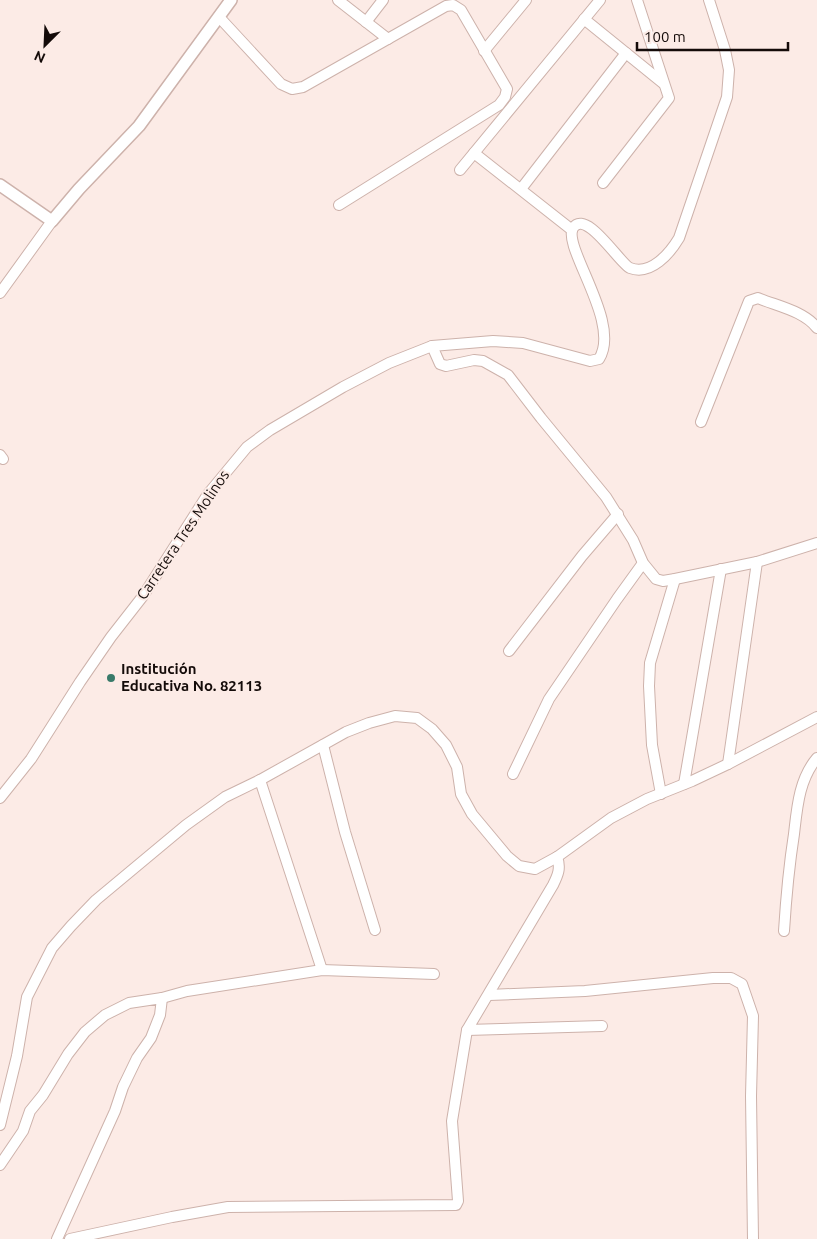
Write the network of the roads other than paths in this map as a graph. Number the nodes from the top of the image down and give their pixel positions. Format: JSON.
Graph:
{"nodes":[{"id":1,"x":231,"y":0,"type":"edge"},
{"id":2,"x":338,"y":0,"type":"edge"},
{"id":3,"x":383,"y":0,"type":"edge"},
{"id":4,"x":526,"y":0,"type":"edge"},
{"id":5,"x":600,"y":0,"type":"edge"},
{"id":6,"x":637,"y":0,"type":"edge"},
{"id":7,"x":709,"y":0,"type":"edge"},
{"id":8,"x":454,"y":2,"type":"edge"},
{"id":9,"x":219,"y":17,"type":"junction"},
{"id":10,"x":584,"y":19,"type":"junction"},
{"id":11,"x":366,"y":22,"type":"junction"},
{"id":12,"x":388,"y":39,"type":"junction"},
{"id":13,"x":484,"y":51,"type":"junction"},
{"id":14,"x":626,"y":53,"type":"junction"},
{"id":15,"x":664,"y":84,"type":"junction"},
{"id":16,"x":474,"y":153,"type":"junction"},
{"id":17,"x":460,"y":170,"type":"dead end"},
{"id":18,"x":604,"y":184,"type":"dead end"},
{"id":19,"x":0,"y":185,"type":"edge"},
{"id":20,"x":521,"y":190,"type":"junction"},
{"id":21,"x":339,"y":205,"type":"dead end"},
{"id":22,"x":52,"y":221,"type":"junction"},
{"id":23,"x":572,"y":230,"type":"junction"},
{"id":24,"x":0,"y":293,"type":"edge"},
{"id":25,"x":817,"y":328,"type":"edge"},
{"id":26,"x":432,"y":346,"type":"junction"},
{"id":27,"x":701,"y":422,"type":"dead end"},
{"id":28,"x":618,"y":514,"type":"junction"},
{"id":29,"x":817,"y":543,"type":"edge"},
{"id":30,"x":757,"y":562,"type":"junction"},
{"id":31,"x":643,"y":563,"type":"junction"},
{"id":32,"x":721,"y":569,"type":"junction"},
{"id":33,"x":675,"y":579,"type":"junction"},
{"id":34,"x":509,"y":651,"type":"dead end"},
{"id":35,"x":817,"y":717,"type":"edge"},
{"id":36,"x":324,"y":745,"type":"junction"},
{"id":37,"x":817,"y":758,"type":"edge"},
{"id":38,"x":728,"y":764,"type":"junction"},
{"id":39,"x":513,"y":774,"type":"dead end"},
{"id":40,"x":260,"y":780,"type":"junction"},
{"id":41,"x":684,"y":784,"type":"junction"},
{"id":42,"x":661,"y":794,"type":"junction"},
{"id":43,"x":0,"y":798,"type":"edge"},
{"id":44,"x":557,"y":857,"type":"junction"},
{"id":45,"x":375,"y":930,"type":"dead end"},
{"id":46,"x":784,"y":931,"type":"dead end"},
{"id":47,"x":322,"y":970,"type":"junction"},
{"id":48,"x":434,"y":974,"type":"dead end"},
{"id":49,"x":489,"y":995,"type":"junction"},
{"id":50,"x":162,"y":998,"type":"junction"},
{"id":51,"x":602,"y":1026,"type":"dead end"},
{"id":52,"x":467,"y":1030,"type":"junction"},
{"id":53,"x":0,"y":1125,"type":"edge"},
{"id":54,"x":0,"y":1165,"type":"edge"},
{"id":55,"x":58,"y":1239,"type":"edge"},
{"id":56,"x":70,"y":1239,"type":"edge"},
{"id":57,"x":753,"y":1239,"type":"edge"}],
"edges":[{"from":1,"to":9,"type":"street"},
{"from":2,"to":11,"type":"street"},
{"from":3,"to":11,"type":"street"},
{"from":4,"to":13,"type":"street"},
{"from":5,"to":10,"type":"street"},
{"from":6,"to":15,"type":"street"},
{"from":7,"to":23,"type":"street"},
{"from":8,"to":12,"type":"street"},
{"from":8,"to":13,"type":"street"},
{"from":9,"to":12,"type":"street"},
{"from":9,"to":22,"type":"street"},
{"from":10,"to":14,"type":"street"},
{"from":10,"to":16,"type":"street"},
{"from":11,"to":12,"type":"street"},
{"from":13,"to":21,"type":"street"},
{"from":14,"to":15,"type":"street"},
{"from":14,"to":20,"type":"street"},
{"from":15,"to":18,"type":"street"},
{"from":16,"to":17,"type":"street"},
{"from":16,"to":20,"type":"street"},
{"from":19,"to":22,"type":"street"},
{"from":20,"to":23,"type":"street"},
{"from":22,"to":24,"type":"street"},
{"from":23,"to":26,"type":"street","name":"Carretera Tres Molinos"},
{"from":25,"to":27,"type":"street"},
{"from":26,"to":28,"type":"street"},
{"from":26,"to":43,"type":"street","name":"Carretera Tres Molinos"},
{"from":28,"to":31,"type":"street"},
{"from":28,"to":34,"type":"street"},
{"from":29,"to":30,"type":"street"},
{"from":30,"to":32,"type":"street"},
{"from":30,"to":38,"type":"street"},
{"from":31,"to":33,"type":"street"},
{"from":31,"to":39,"type":"street"},
{"from":32,"to":33,"type":"street"},
{"from":32,"to":41,"type":"street"},
{"from":33,"to":42,"type":"street"},
{"from":35,"to":38,"type":"street"},
{"from":36,"to":40,"type":"street"},
{"from":36,"to":44,"type":"street"},
{"from":36,"to":45,"type":"street"},
{"from":37,"to":46,"type":"street"},
{"from":38,"to":41,"type":"street"},
{"from":40,"to":47,"type":"street"},
{"from":40,"to":53,"type":"street"},
{"from":41,"to":42,"type":"street"},
{"from":42,"to":44,"type":"street"},
{"from":44,"to":49,"type":"street"},
{"from":47,"to":48,"type":"street"},
{"from":47,"to":50,"type":"street"},
{"from":49,"to":52,"type":"street"},
{"from":49,"to":57,"type":"street"},
{"from":50,"to":54,"type":"street"},
{"from":50,"to":55,"type":"street"},
{"from":51,"to":52,"type":"street"},
{"from":52,"to":56,"type":"street"}]}
